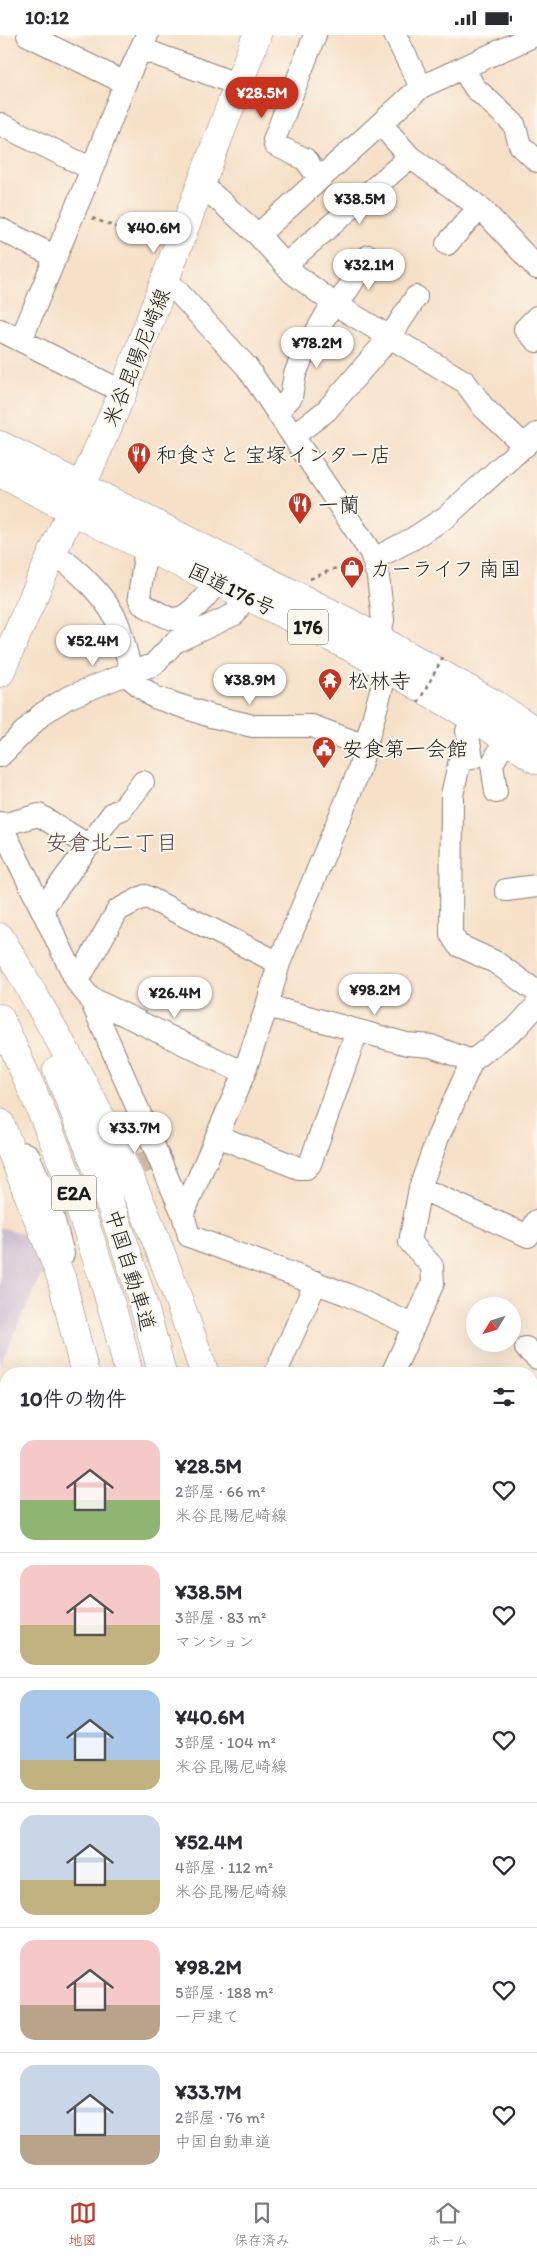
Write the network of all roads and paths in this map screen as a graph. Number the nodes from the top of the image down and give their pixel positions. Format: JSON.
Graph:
{"nodes":[{"id":1,"x":257,"y":35,"type":"edge"},
{"id":2,"x":315,"y":35,"type":"edge"},
{"id":3,"x":395,"y":35,"type":"edge"},
{"id":4,"x":535,"y":35,"type":"edge"},
{"id":5,"x":38,"y":37,"type":"edge"},
{"id":6,"x":145,"y":42,"type":"edge"},
{"id":7,"x":463,"y":69,"type":"junction"},
{"id":8,"x":125,"y":83,"type":"junction"},
{"id":9,"x":239,"y":85,"type":"junction"},
{"id":10,"x":421,"y":87,"type":"junction"},
{"id":11,"x":381,"y":124,"type":"junction"},
{"id":12,"x":0,"y":125,"type":"edge"},
{"id":13,"x":410,"y":157,"type":"junction"},
{"id":14,"x":537,"y":161,"type":"edge"},
{"id":15,"x":92,"y":169,"type":"junction"},
{"id":16,"x":320,"y":179,"type":"junction"},
{"id":17,"x":202,"y":185,"type":"junction"},
{"id":18,"x":482,"y":209,"type":"junction"},
{"id":19,"x":74,"y":212,"type":"junction"},
{"id":20,"x":0,"y":229,"type":"edge"},
{"id":21,"x":258,"y":235,"type":"junction"},
{"id":22,"x":158,"y":243,"type":"dead end"},
{"id":23,"x":447,"y":244,"type":"dead end"},
{"id":24,"x":534,"y":255,"type":"edge"},
{"id":25,"x":369,"y":256,"type":"dead end"},
{"id":26,"x":56,"y":257,"type":"junction"},
{"id":27,"x":285,"y":265,"type":"junction"},
{"id":28,"x":167,"y":280,"type":"junction"},
{"id":29,"x":416,"y":297,"type":"dead end"},
{"id":30,"x":335,"y":304,"type":"junction"},
{"id":31,"x":537,"y":317,"type":"edge"},
{"id":32,"x":0,"y":330,"type":"edge"},
{"id":33,"x":390,"y":337,"type":"junction"},
{"id":34,"x":21,"y":341,"type":"junction"},
{"id":35,"x":537,"y":341,"type":"edge"},
{"id":36,"x":124,"y":392,"type":"junction"},
{"id":37,"x":276,"y":412,"type":"junction"},
{"id":38,"x":293,"y":436,"type":"junction"},
{"id":39,"x":531,"y":440,"type":"edge"},
{"id":40,"x":0,"y":445,"type":"edge"},
{"id":41,"x":0,"y":473,"type":"edge"},
{"id":42,"x":76,"y":498,"type":"junction"},
{"id":43,"x":146,"y":548,"type":"junction"},
{"id":44,"x":53,"y":553,"type":"junction"},
{"id":45,"x":372,"y":556,"type":"junction"},
{"id":46,"x":217,"y":581,"type":"junction"},
{"id":47,"x":304,"y":582,"type":"dead end"},
{"id":48,"x":245,"y":595,"type":"junction"},
{"id":49,"x":379,"y":639,"type":"junction"},
{"id":50,"x":444,"y":657,"type":"dead end"},
{"id":51,"x":387,"y":669,"type":"junction"},
{"id":52,"x":0,"y":673,"type":"edge"},
{"id":53,"x":128,"y":673,"type":"junction"},
{"id":54,"x":418,"y":703,"type":"dead end"},
{"id":55,"x":473,"y":717,"type":"junction"},
{"id":56,"x":537,"y":732,"type":"edge"},
{"id":57,"x":506,"y":739,"type":"junction"},
{"id":58,"x":365,"y":746,"type":"junction"},
{"id":59,"x":0,"y":756,"type":"edge"},
{"id":60,"x":537,"y":760,"type":"edge"},
{"id":61,"x":144,"y":782,"type":"dead end"},
{"id":62,"x":496,"y":792,"type":"dead end"},
{"id":63,"x":1,"y":824,"type":"edge"},
{"id":64,"x":89,"y":847,"type":"junction"},
{"id":65,"x":537,"y":886,"type":"edge"},
{"id":66,"x":506,"y":890,"type":"dead end"},
{"id":67,"x":42,"y":909,"type":"junction"},
{"id":68,"x":0,"y":937,"type":"edge"},
{"id":69,"x":0,"y":948,"type":"edge"},
{"id":70,"x":279,"y":963,"type":"junction"},
{"id":71,"x":84,"y":990,"type":"junction"},
{"id":72,"x":537,"y":992,"type":"edge"},
{"id":73,"x":537,"y":1005,"type":"edge"},
{"id":74,"x":267,"y":1006,"type":"junction"},
{"id":75,"x":0,"y":1019,"type":"edge"},
{"id":76,"x":357,"y":1031,"type":"junction"},
{"id":77,"x":472,"y":1061,"type":"junction"},
{"id":78,"x":244,"y":1073,"type":"junction"},
{"id":79,"x":0,"y":1123,"type":"edge"},
{"id":80,"x":222,"y":1138,"type":"dead end"},
{"id":81,"x":9,"y":1164,"type":"edge"},
{"id":82,"x":420,"y":1188,"type":"junction"},
{"id":83,"x":183,"y":1214,"type":"junction"},
{"id":84,"x":537,"y":1221,"type":"edge"},
{"id":85,"x":316,"y":1283,"type":"junction"},
{"id":86,"x":414,"y":1326,"type":"junction"},
{"id":87,"x":83,"y":1367,"type":"edge"},
{"id":88,"x":127,"y":1367,"type":"edge"},
{"id":89,"x":160,"y":1367,"type":"edge"},
{"id":90,"x":203,"y":1367,"type":"edge"},
{"id":91,"x":278,"y":1367,"type":"edge"},
{"id":92,"x":395,"y":1367,"type":"edge"}],
"edges":[{"from":1,"to":9,"type":"main road","name":"米谷昆陽尼崎線"},
{"from":2,"to":16,"type":"street"},
{"from":3,"to":10,"type":"street"},
{"from":4,"to":7,"type":"street"},
{"from":5,"to":8,"type":"street"},
{"from":6,"to":8,"type":"street"},
{"from":6,"to":9,"type":"street"},
{"from":7,"to":10,"type":"street"},
{"from":7,"to":14,"type":"street"},
{"from":8,"to":15,"type":"street"},
{"from":9,"to":17,"type":"main road","name":"米谷昆陽尼崎線"},
{"from":10,"to":11,"type":"street"},
{"from":11,"to":13,"type":"street"},
{"from":11,"to":16,"type":"street"},
{"from":12,"to":15,"type":"street"},
{"from":13,"to":18,"type":"street"},
{"from":13,"to":27,"type":"street"},
{"from":15,"to":19,"type":"street"},
{"from":16,"to":21,"type":"street"},
{"from":17,"to":21,"type":"street"},
{"from":17,"to":28,"type":"main road","name":"米谷昆陽尼崎線"},
{"from":18,"to":23,"type":"street"},
{"from":18,"to":24,"type":"street"},
{"from":19,"to":22,"type":"path"},
{"from":19,"to":26,"type":"street"},
{"from":20,"to":26,"type":"street"},
{"from":21,"to":27,"type":"street"},
{"from":25,"to":30,"type":"street"},
{"from":26,"to":34,"type":"street"},
{"from":27,"to":30,"type":"street"},
{"from":28,"to":36,"type":"main road","name":"米谷昆陽尼崎線"},
{"from":28,"to":37,"type":"street"},
{"from":29,"to":33,"type":"street"},
{"from":30,"to":33,"type":"street"},
{"from":30,"to":37,"type":"street"},
{"from":31,"to":35,"type":"street"},
{"from":32,"to":34,"type":"street"},
{"from":33,"to":38,"type":"street"},
{"from":33,"to":39,"type":"street"},
{"from":34,"to":36,"type":"street"},
{"from":36,"to":42,"type":"main road","name":"米谷昆陽尼崎線"},
{"from":37,"to":38,"type":"street"},
{"from":38,"to":45,"type":"street"},
{"from":39,"to":45,"type":"street"},
{"from":40,"to":42,"type":"main road","name":"国道176号","number":"176"},
{"from":41,"to":42,"type":"main road","name":"国道176号","number":"176"},
{"from":42,"to":43,"type":"main road","name":"国道176号","number":"176"},
{"from":42,"to":44,"type":"main road","name":"米谷昆陽尼崎線"},
{"from":42,"to":49,"type":"main road","name":"国道176号","number":"176"},
{"from":43,"to":46,"type":"main road","name":"国道176号","number":"176"},
{"from":43,"to":46,"type":"street"},
{"from":44,"to":52,"type":"main road","name":"米谷昆陽尼崎線"},
{"from":44,"to":53,"type":"street"},
{"from":45,"to":47,"type":"path"},
{"from":45,"to":49,"type":"street"},
{"from":46,"to":48,"type":"main road","name":"国道176号","number":"176"},
{"from":48,"to":51,"type":"main road","name":"国道176号","number":"176"},
{"from":48,"to":53,"type":"street"},
{"from":49,"to":51,"type":"street"},
{"from":49,"to":56,"type":"main road","name":"国道176号","number":"176"},
{"from":50,"to":54,"type":"path","bridge":true},
{"from":51,"to":55,"type":"main road","name":"国道176号","number":"176"},
{"from":51,"to":58,"type":"street"},
{"from":53,"to":58,"type":"street"},
{"from":53,"to":59,"type":"street"},
{"from":55,"to":57,"type":"main road","name":"国道176号","number":"176"},
{"from":55,"to":72,"type":"street"},
{"from":57,"to":60,"type":"main road","name":"国道176号","number":"176"},
{"from":57,"to":62,"type":"street"},
{"from":58,"to":70,"type":"street"},
{"from":61,"to":64,"type":"street"},
{"from":63,"to":64,"type":"street"},
{"from":63,"to":67,"type":"street"},
{"from":64,"to":67,"type":"street"},
{"from":65,"to":66,"type":"street"},
{"from":67,"to":71,"type":"street"},
{"from":68,"to":90,"type":"main road"},
{"from":69,"to":89,"type":"main road","name":"中国自動車道","number":"E2A"},
{"from":70,"to":71,"type":"street"},
{"from":70,"to":74,"type":"street"},
{"from":71,"to":78,"type":"street"},
{"from":71,"to":83,"type":"street"},
{"from":73,"to":77,"type":"street"},
{"from":74,"to":76,"type":"street"},
{"from":74,"to":78,"type":"street"},
{"from":75,"to":88,"type":"main road","name":"中国自動車道","number":"E2A"},
{"from":76,"to":77,"type":"street"},
{"from":76,"to":80,"type":"street"},
{"from":77,"to":82,"type":"street"},
{"from":78,"to":83,"type":"street"},
{"from":79,"to":81,"type":"main road"},
{"from":81,"to":87,"type":"main road"},
{"from":82,"to":84,"type":"street"},
{"from":82,"to":86,"type":"street"},
{"from":83,"to":85,"type":"street"},
{"from":85,"to":86,"type":"street"},
{"from":85,"to":91,"type":"street"},
{"from":86,"to":92,"type":"street"}]}
